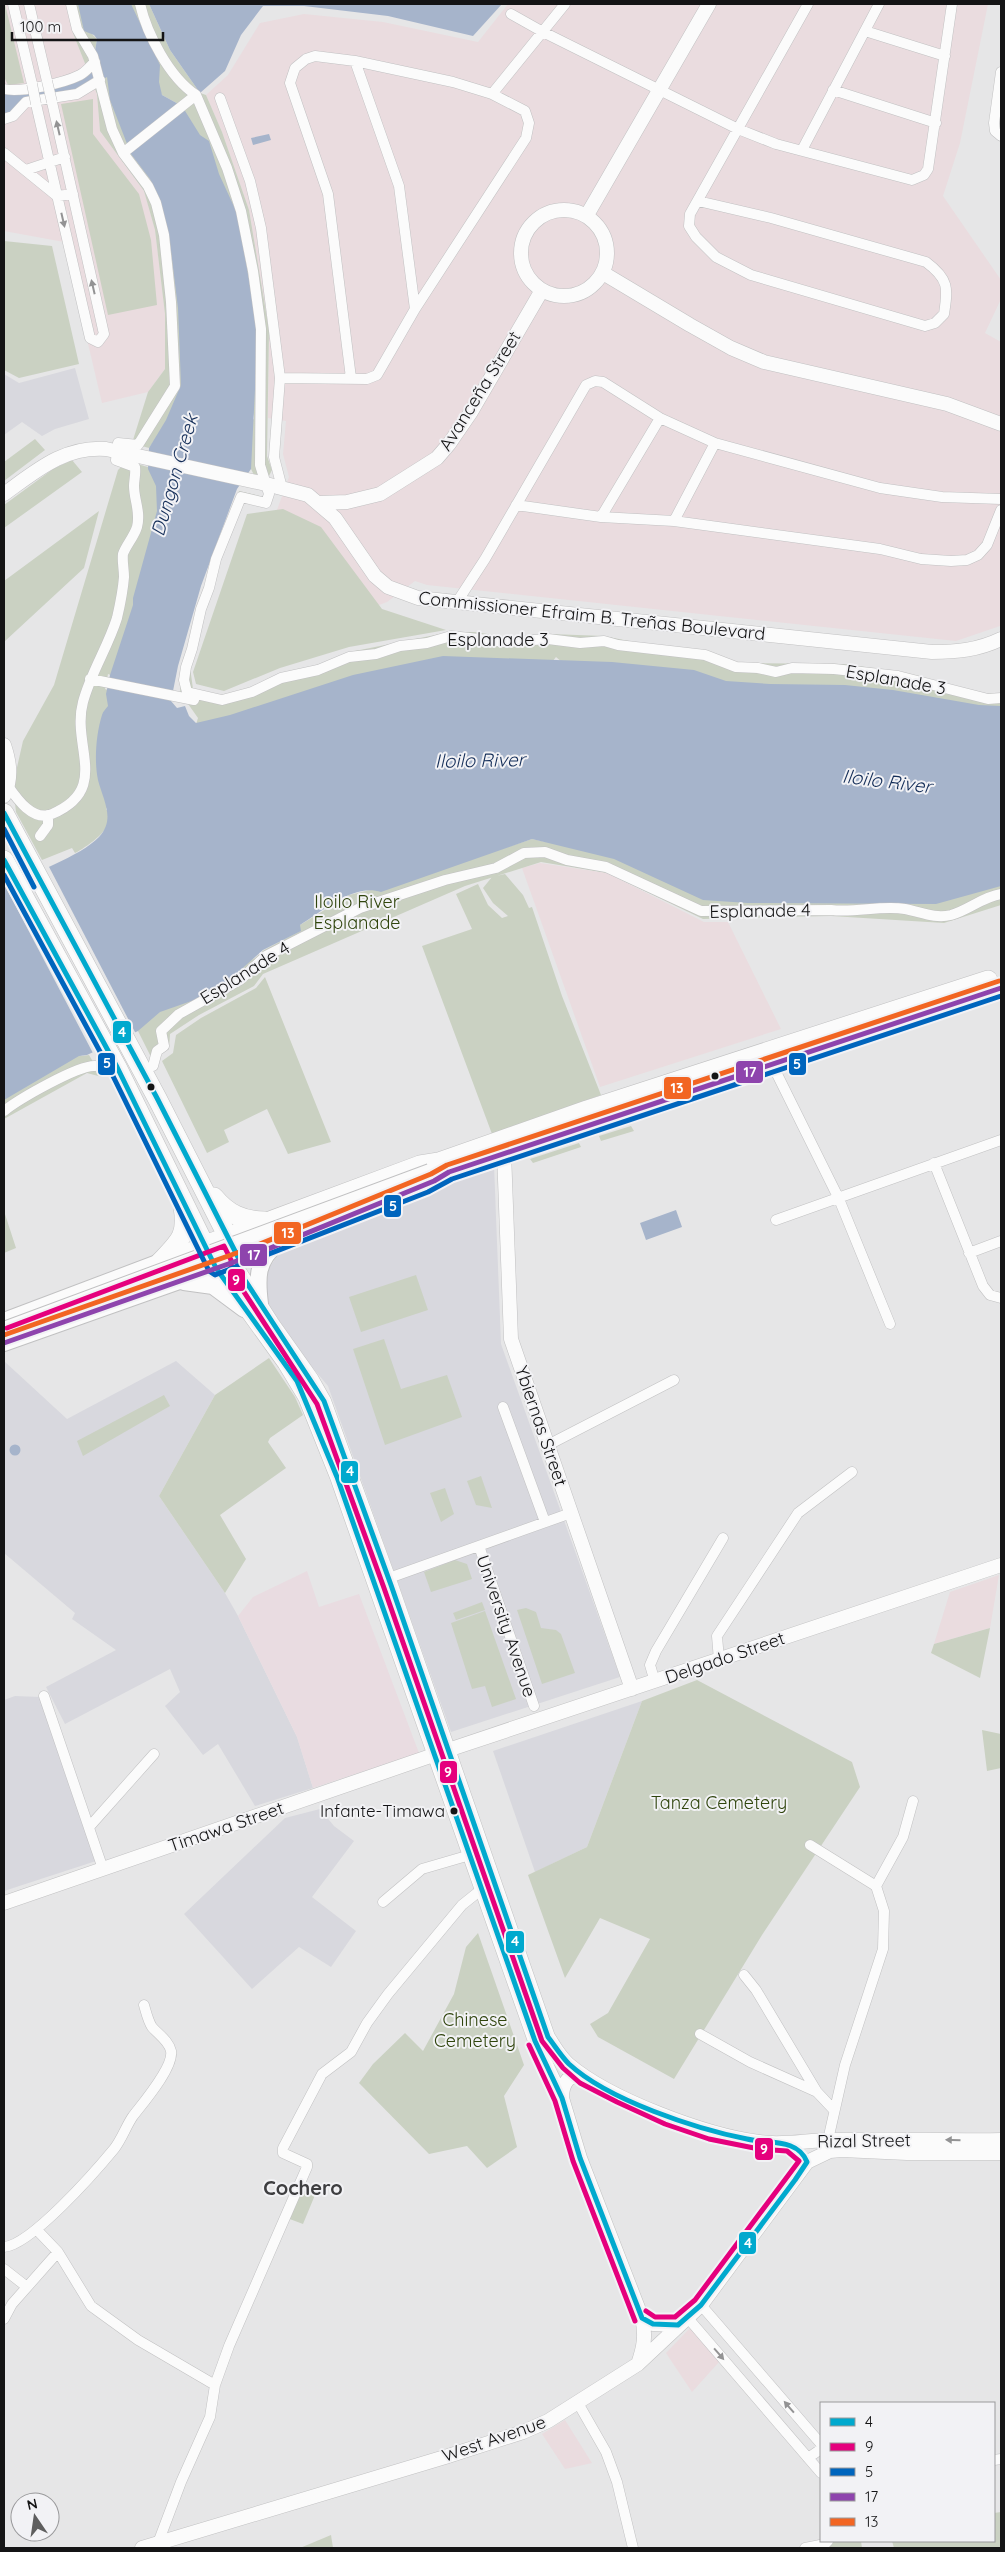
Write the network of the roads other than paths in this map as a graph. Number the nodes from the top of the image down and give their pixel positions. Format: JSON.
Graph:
{"nodes":[{"id":1,"x":13,"y":4,"type":"edge"},
{"id":2,"x":29,"y":4,"type":"edge"},
{"id":3,"x":71,"y":4,"type":"edge"},
{"id":4,"x":140,"y":4,"type":"edge"},
{"id":5,"x":566,"y":4,"type":"edge"},
{"id":6,"x":709,"y":4,"type":"edge"},
{"id":7,"x":808,"y":4,"type":"edge"},
{"id":8,"x":879,"y":4,"type":"edge"},
{"id":9,"x":952,"y":4,"type":"edge"},
{"id":10,"x":511,"y":14,"type":"dead end"},
{"id":11,"x":864,"y":31,"type":"junction"},
{"id":12,"x":543,"y":32,"type":"junction"},
{"id":13,"x":38,"y":44,"type":"junction"},
{"id":14,"x":24,"y":48,"type":"junction"},
{"id":15,"x":946,"y":56,"type":"junction"},
{"id":16,"x":355,"y":61,"type":"junction"},
{"id":17,"x":93,"y":64,"type":"junction"},
{"id":18,"x":1001,"y":72,"type":"edge"},
{"id":19,"x":98,"y":81,"type":"junction"},
{"id":20,"x":4,"y":89,"type":"edge"},
{"id":21,"x":659,"y":90,"type":"junction"},
{"id":22,"x":833,"y":90,"type":"junction"},
{"id":23,"x":492,"y":94,"type":"junction"},
{"id":24,"x":196,"y":95,"type":"junction"},
{"id":25,"x":999,"y":96,"type":"edge"},
{"id":26,"x":220,"y":98,"type":"dead end"},
{"id":27,"x":4,"y":119,"type":"edge"},
{"id":28,"x":936,"y":123,"type":"junction"},
{"id":29,"x":738,"y":129,"type":"junction"},
{"id":30,"x":1001,"y":136,"type":"edge"},
{"id":31,"x":802,"y":150,"type":"junction"},
{"id":32,"x":4,"y":153,"type":"edge"},
{"id":33,"x":122,"y":153,"type":"junction"},
{"id":34,"x":65,"y":157,"type":"junction"},
{"id":35,"x":49,"y":162,"type":"junction"},
{"id":36,"x":26,"y":170,"type":"junction"},
{"id":37,"x":73,"y":194,"type":"junction"},
{"id":38,"x":57,"y":196,"type":"junction"},
{"id":39,"x":698,"y":200,"type":"junction"},
{"id":40,"x":586,"y":215,"type":"junction"},
{"id":41,"x":603,"y":273,"type":"junction"},
{"id":42,"x":542,"y":290,"type":"junction"},
{"id":43,"x":415,"y":309,"type":"junction"},
{"id":44,"x":280,"y":378,"type":"junction"},
{"id":45,"x":351,"y":378,"type":"junction"},
{"id":46,"x":660,"y":418,"type":"junction"},
{"id":47,"x":1001,"y":424,"type":"edge"},
{"id":48,"x":715,"y":443,"type":"junction"},
{"id":49,"x":119,"y":451,"type":"junction"},
{"id":50,"x":266,"y":484,"type":"junction"},
{"id":51,"x":282,"y":488,"type":"junction"},
{"id":52,"x":4,"y":494,"type":"edge"},
{"id":53,"x":1001,"y":499,"type":"edge"},
{"id":54,"x":320,"y":503,"type":"junction"},
{"id":55,"x":516,"y":505,"type":"junction"},
{"id":56,"x":1001,"y":510,"type":"edge"},
{"id":57,"x":601,"y":517,"type":"junction"},
{"id":58,"x":674,"y":521,"type":"junction"},
{"id":59,"x":457,"y":602,"type":"junction"},
{"id":60,"x":1001,"y":640,"type":"edge"},
{"id":61,"x":90,"y":679,"type":"junction"},
{"id":62,"x":1001,"y":698,"type":"edge"},
{"id":63,"x":212,"y":699,"type":"junction"},
{"id":64,"x":4,"y":745,"type":"edge"},
{"id":65,"x":6,"y":791,"type":"edge"},
{"id":66,"x":4,"y":813,"type":"edge"},
{"id":67,"x":48,"y":816,"type":"junction"},
{"id":68,"x":40,"y":836,"type":"dead end"},
{"id":69,"x":6,"y":865,"type":"edge"},
{"id":70,"x":1001,"y":894,"type":"edge"},
{"id":71,"x":1001,"y":976,"type":"edge"},
{"id":72,"x":1001,"y":988,"type":"edge"},
{"id":73,"x":807,"y":1046,"type":"junction"},
{"id":74,"x":95,"y":1066,"type":"dead end"},
{"id":75,"x":773,"y":1066,"type":"junction"},
{"id":76,"x":151,"y":1075,"type":"junction"},
{"id":77,"x":129,"y":1093,"type":"junction"},
{"id":78,"x":4,"y":1111,"type":"edge"},
{"id":79,"x":1001,"y":1140,"type":"edge"},
{"id":80,"x":504,"y":1153,"type":"junction"},
{"id":81,"x":934,"y":1164,"type":"junction"},
{"id":82,"x":440,"y":1169,"type":"junction"},
{"id":83,"x":201,"y":1182,"type":"junction"},
{"id":84,"x":180,"y":1193,"type":"junction"},
{"id":85,"x":839,"y":1199,"type":"junction"},
{"id":86,"x":776,"y":1220,"type":"dead end"},
{"id":87,"x":272,"y":1221,"type":"junction"},
{"id":88,"x":228,"y":1236,"type":"junction"},
{"id":89,"x":279,"y":1242,"type":"junction"},
{"id":90,"x":1001,"y":1242,"type":"edge"},
{"id":91,"x":205,"y":1245,"type":"junction"},
{"id":92,"x":969,"y":1253,"type":"junction"},
{"id":93,"x":239,"y":1259,"type":"junction"},
{"id":94,"x":160,"y":1262,"type":"junction"},
{"id":95,"x":216,"y":1268,"type":"junction"},
{"id":96,"x":177,"y":1281,"type":"junction"},
{"id":97,"x":1001,"y":1298,"type":"edge"},
{"id":98,"x":260,"y":1304,"type":"junction"},
{"id":99,"x":244,"y":1309,"type":"junction"},
{"id":100,"x":4,"y":1321,"type":"edge"},
{"id":101,"x":890,"y":1324,"type":"dead end"},
{"id":102,"x":4,"y":1330,"type":"edge"},
{"id":103,"x":4,"y":1343,"type":"edge"},
{"id":104,"x":674,"y":1380,"type":"dead end"},
{"id":105,"x":503,"y":1407,"type":"dead end"},
{"id":106,"x":548,"y":1445,"type":"junction"},
{"id":107,"x":852,"y":1472,"type":"dead end"},
{"id":108,"x":570,"y":1513,"type":"junction"},
{"id":109,"x":545,"y":1522,"type":"junction"},
{"id":110,"x":722,"y":1538,"type":"dead end"},
{"id":111,"x":479,"y":1546,"type":"junction"},
{"id":112,"x":1001,"y":1564,"type":"edge"},
{"id":113,"x":389,"y":1578,"type":"junction"},
{"id":114,"x":719,"y":1660,"type":"junction"},
{"id":115,"x":655,"y":1682,"type":"junction"},
{"id":116,"x":632,"y":1689,"type":"junction"},
{"id":117,"x":44,"y":1696,"type":"dead end"},
{"id":118,"x":429,"y":1696,"type":"junction"},
{"id":119,"x":415,"y":1700,"type":"junction"},
{"id":120,"x":534,"y":1706,"type":"dead end"},
{"id":121,"x":441,"y":1752,"type":"junction"},
{"id":122,"x":154,"y":1754,"type":"dead end"},
{"id":123,"x":913,"y":1801,"type":"dead end"},
{"id":124,"x":90,"y":1826,"type":"junction"},
{"id":125,"x":810,"y":1845,"type":"dead end"},
{"id":126,"x":470,"y":1855,"type":"junction"},
{"id":127,"x":103,"y":1869,"type":"junction"},
{"id":128,"x":876,"y":1886,"type":"junction"},
{"id":129,"x":482,"y":1889,"type":"junction"},
{"id":130,"x":383,"y":1902,"type":"dead end"},
{"id":131,"x":4,"y":1903,"type":"edge"},
{"id":132,"x":744,"y":1975,"type":"dead end"},
{"id":133,"x":144,"y":2005,"type":"dead end"},
{"id":134,"x":700,"y":2034,"type":"dead end"},
{"id":135,"x":585,"y":2077,"type":"junction"},
{"id":136,"x":817,"y":2092,"type":"junction"},
{"id":137,"x":562,"y":2098,"type":"junction"},
{"id":138,"x":834,"y":2109,"type":"junction"},
{"id":139,"x":828,"y":2140,"type":"junction"},
{"id":140,"x":1001,"y":2140,"type":"edge"},
{"id":141,"x":790,"y":2144,"type":"junction"},
{"id":142,"x":1001,"y":2153,"type":"edge"},
{"id":143,"x":807,"y":2162,"type":"junction"},
{"id":144,"x":37,"y":2230,"type":"junction"},
{"id":145,"x":4,"y":2247,"type":"edge"},
{"id":146,"x":58,"y":2252,"type":"junction"},
{"id":147,"x":4,"y":2269,"type":"edge"},
{"id":148,"x":27,"y":2287,"type":"junction"},
{"id":149,"x":701,"y":2305,"type":"junction"},
{"id":150,"x":642,"y":2318,"type":"junction"},
{"id":151,"x":4,"y":2319,"type":"edge"},
{"id":152,"x":683,"y":2321,"type":"junction"},
{"id":153,"x":638,"y":2364,"type":"junction"},
{"id":154,"x":215,"y":2385,"type":"junction"},
{"id":155,"x":578,"y":2403,"type":"junction"},
{"id":156,"x":820,"y":2443,"type":"edge"},
{"id":157,"x":820,"y":2450,"type":"edge"},
{"id":158,"x":808,"y":2458,"type":"junction"},
{"id":159,"x":820,"y":2471,"type":"edge"},
{"id":160,"x":827,"y":2542,"type":"edge"},
{"id":161,"x":158,"y":2543,"type":"junction"},
{"id":162,"x":142,"y":2548,"type":"edge"},
{"id":163,"x":633,"y":2548,"type":"edge"},
{"id":164,"x":805,"y":2548,"type":"edge"}],
"edges":[{"from":1,"to":14,"type":"street"},
{"from":2,"to":13,"type":"street"},
{"from":3,"to":17,"type":"street"},
{"from":4,"to":24,"type":"street"},
{"from":5,"to":12,"type":"street"},
{"from":6,"to":21,"type":"main road"},
{"from":7,"to":29,"type":"street"},
{"from":8,"to":11,"type":"street"},
{"from":9,"to":15,"type":"street"},
{"from":10,"to":12,"type":"street"},
{"from":11,"to":15,"type":"street"},
{"from":11,"to":22,"type":"street"},
{"from":12,"to":21,"type":"street"},
{"from":12,"to":23,"type":"street"},
{"from":13,"to":14,"type":"street"},
{"from":34,"to":13,"type":"street","one_way":true,"bridge":true},
{"from":14,"to":35,"type":"street","bridge":true},
{"from":15,"to":28,"type":"street"},
{"from":16,"to":23,"type":"street"},
{"from":16,"to":43,"type":"street"},
{"from":16,"to":45,"type":"street"},
{"from":17,"to":19,"type":"street"},
{"from":17,"to":20,"type":"street"},
{"from":18,"to":25,"type":"street"},
{"from":19,"to":27,"type":"street"},
{"from":19,"to":33,"type":"street"},
{"from":21,"to":29,"type":"street"},
{"from":21,"to":40,"type":"main road"},
{"from":22,"to":28,"type":"street"},
{"from":22,"to":31,"type":"street"},
{"from":23,"to":43,"type":"street"},
{"from":24,"to":33,"type":"street"},
{"from":24,"to":50,"type":"street"},
{"from":25,"to":30,"type":"street"},
{"from":26,"to":44,"type":"street"},
{"from":28,"to":31,"type":"street"},
{"from":29,"to":31,"type":"street"},
{"from":29,"to":39,"type":"street"},
{"from":32,"to":36,"type":"street"},
{"from":33,"to":49,"type":"street"},
{"from":34,"to":35,"type":"street"},
{"from":34,"to":37,"type":"street"},
{"from":35,"to":36,"type":"street"},
{"from":35,"to":38,"type":"street"},
{"from":36,"to":38,"type":"street"},
{"from":37,"to":38,"type":"street"},
{"from":38,"to":37,"type":"street","one_way":true},
{"from":39,"to":39,"type":"street"},
{"from":40,"to":41,"type":"main road"},
{"from":40,"to":42,"type":"main road"},
{"from":41,"to":42,"type":"main road"},
{"from":41,"to":47,"type":"main road"},
{"from":42,"to":54,"type":"main road","name":"Avanceña Street"},
{"from":43,"to":45,"type":"street"},
{"from":44,"to":45,"type":"street"},
{"from":44,"to":51,"type":"street"},
{"from":46,"to":48,"type":"street"},
{"from":46,"to":55,"type":"street"},
{"from":46,"to":57,"type":"street"},
{"from":48,"to":53,"type":"street"},
{"from":48,"to":58,"type":"street"},
{"from":49,"to":50,"type":"main road","name":"Commissioner Efraim B. Treñas Boulevard"},
{"from":49,"to":52,"type":"main road","name":"Commissioner Efraim B. Treñas Boulevard"},
{"from":49,"to":61,"type":"street"},
{"from":50,"to":51,"type":"main road","name":"Commissioner Efraim B. Treñas Boulevard"},
{"from":50,"to":63,"type":"street","name":"Esplanade 3"},
{"from":51,"to":54,"type":"main road","name":"Commissioner Efraim B. Treñas Boulevard"},
{"from":54,"to":59,"type":"main road","name":"Commissioner Efraim B. Treñas Boulevard"},
{"from":55,"to":57,"type":"street"},
{"from":55,"to":59,"type":"street"},
{"from":56,"to":58,"type":"street"},
{"from":57,"to":58,"type":"street"},
{"from":59,"to":60,"type":"main road","name":"Commissioner Efraim B. Treñas Boulevard"},
{"from":61,"to":63,"type":"street"},
{"from":61,"to":67,"type":"street"},
{"from":62,"to":63,"type":"street","name":"Esplanade 3"},
{"from":64,"to":65,"type":"main road"},
{"from":65,"to":67,"type":"street"},
{"from":66,"to":76,"type":"highway"},
{"from":67,"to":68,"type":"street"},
{"from":69,"to":77,"type":"highway"},
{"from":70,"to":76,"type":"street","name":"Esplanade 4"},
{"from":71,"to":73,"type":"highway"},
{"from":72,"to":73,"type":"highway"},
{"from":73,"to":75,"type":"highway"},
{"from":73,"to":82,"type":"highway"},
{"from":74,"to":78,"type":"street"},
{"from":75,"to":80,"type":"highway"},
{"from":75,"to":85,"type":"street"},
{"from":76,"to":77,"type":"highway"},
{"from":76,"to":83,"type":"highway"},
{"from":77,"to":84,"type":"highway"},
{"from":79,"to":81,"type":"street"},
{"from":80,"to":82,"type":"highway"},
{"from":80,"to":106,"type":"main road","name":"Ybiernas Street"},
{"from":81,"to":85,"type":"street"},
{"from":81,"to":92,"type":"street"},
{"from":82,"to":87,"type":"highway"},
{"from":82,"to":89,"type":"highway"},
{"from":82,"to":102,"type":"main road","bridge":true},
{"from":83,"to":87,"type":"highway"},
{"from":83,"to":88,"type":"highway"},
{"from":84,"to":91,"type":"highway"},
{"from":84,"to":94,"type":"highway"},
{"from":85,"to":86,"type":"street"},
{"from":85,"to":101,"type":"street"},
{"from":87,"to":88,"type":"highway"},
{"from":88,"to":91,"type":"highway"},
{"from":88,"to":93,"type":"highway"},
{"from":89,"to":93,"type":"highway"},
{"from":89,"to":98,"type":"main road"},
{"from":90,"to":92,"type":"street"},
{"from":91,"to":94,"type":"main road"},
{"from":91,"to":95,"type":"highway"},
{"from":92,"to":97,"type":"street"},
{"from":93,"to":95,"type":"highway"},
{"from":93,"to":98,"type":"main road"},
{"from":94,"to":100,"type":"main road"},
{"from":95,"to":96,"type":"main road"},
{"from":95,"to":99,"type":"main road"},
{"from":96,"to":99,"type":"main road"},
{"from":96,"to":103,"type":"main road"},
{"from":98,"to":113,"type":"main road"},
{"from":99,"to":119,"type":"main road"},
{"from":104,"to":106,"type":"street"},
{"from":105,"to":109,"type":"street"},
{"from":106,"to":108,"type":"main road","name":"Ybiernas Street"},
{"from":107,"to":114,"type":"street"},
{"from":108,"to":109,"type":"street"},
{"from":108,"to":116,"type":"main road","name":"Ybiernas Street"},
{"from":109,"to":111,"type":"street"},
{"from":110,"to":115,"type":"street"},
{"from":111,"to":113,"type":"street"},
{"from":111,"to":120,"type":"street","name":"University Avenue"},
{"from":112,"to":114,"type":"main road","name":"Delgado Street"},
{"from":113,"to":118,"type":"main road"},
{"from":114,"to":115,"type":"main road","name":"Delgado Street"},
{"from":115,"to":116,"type":"main road","name":"Delgado Street"},
{"from":116,"to":121,"type":"main road","name":"Delgado Street"},
{"from":117,"to":124,"type":"street"},
{"from":118,"to":119,"type":"main road"},
{"from":118,"to":121,"type":"main road"},
{"from":119,"to":121,"type":"main road"},
{"from":121,"to":126,"type":"main road"},
{"from":121,"to":127,"type":"main road","name":"Timawa Street"},
{"from":121,"to":135,"type":"main road","name":"Rizal Street"},
{"from":122,"to":124,"type":"street"},
{"from":123,"to":128,"type":"street"},
{"from":124,"to":127,"type":"street"},
{"from":125,"to":128,"type":"street"},
{"from":126,"to":129,"type":"main road"},
{"from":126,"to":130,"type":"street"},
{"from":127,"to":131,"type":"main road","name":"Timawa Street"},
{"from":128,"to":138,"type":"street"},
{"from":129,"to":137,"type":"main road"},
{"from":129,"to":154,"type":"street"},
{"from":132,"to":136,"type":"street"},
{"from":133,"to":144,"type":"street"},
{"from":134,"to":136,"type":"street"},
{"from":135,"to":137,"type":"main road"},
{"from":135,"to":141,"type":"main road","name":"Rizal Street"},
{"from":136,"to":138,"type":"street"},
{"from":137,"to":150,"type":"main road"},
{"from":138,"to":139,"type":"street"},
{"from":140,"to":139,"type":"main road","name":"Rizal Street","one_way":true},
{"from":139,"to":141,"type":"main road","name":"Rizal Street"},
{"from":141,"to":143,"type":"main road"},
{"from":142,"to":143,"type":"main road","name":"Rizal Street"},
{"from":143,"to":149,"type":"main road","name":"West Avenue"},
{"from":144,"to":145,"type":"street"},
{"from":144,"to":146,"type":"street"},
{"from":146,"to":148,"type":"street"},
{"from":146,"to":154,"type":"street"},
{"from":147,"to":148,"type":"street"},
{"from":148,"to":151,"type":"street"},
{"from":149,"to":152,"type":"main road","name":"West Avenue"},
{"from":156,"to":149,"type":"street","one_way":true},
{"from":150,"to":152,"type":"main road"},
{"from":150,"to":153,"type":"main road"},
{"from":152,"to":153,"type":"main road","name":"West Avenue"},
{"from":152,"to":158,"type":"street","one_way":true},
{"from":153,"to":155,"type":"main road","name":"West Avenue"},
{"from":154,"to":161,"type":"street"},
{"from":155,"to":161,"type":"main road","name":"West Avenue"},
{"from":155,"to":163,"type":"street"},
{"from":157,"to":158,"type":"street"},
{"from":158,"to":159,"type":"street"},
{"from":160,"to":164,"type":"street"},
{"from":161,"to":162,"type":"main road","name":"West Avenue"}]}
